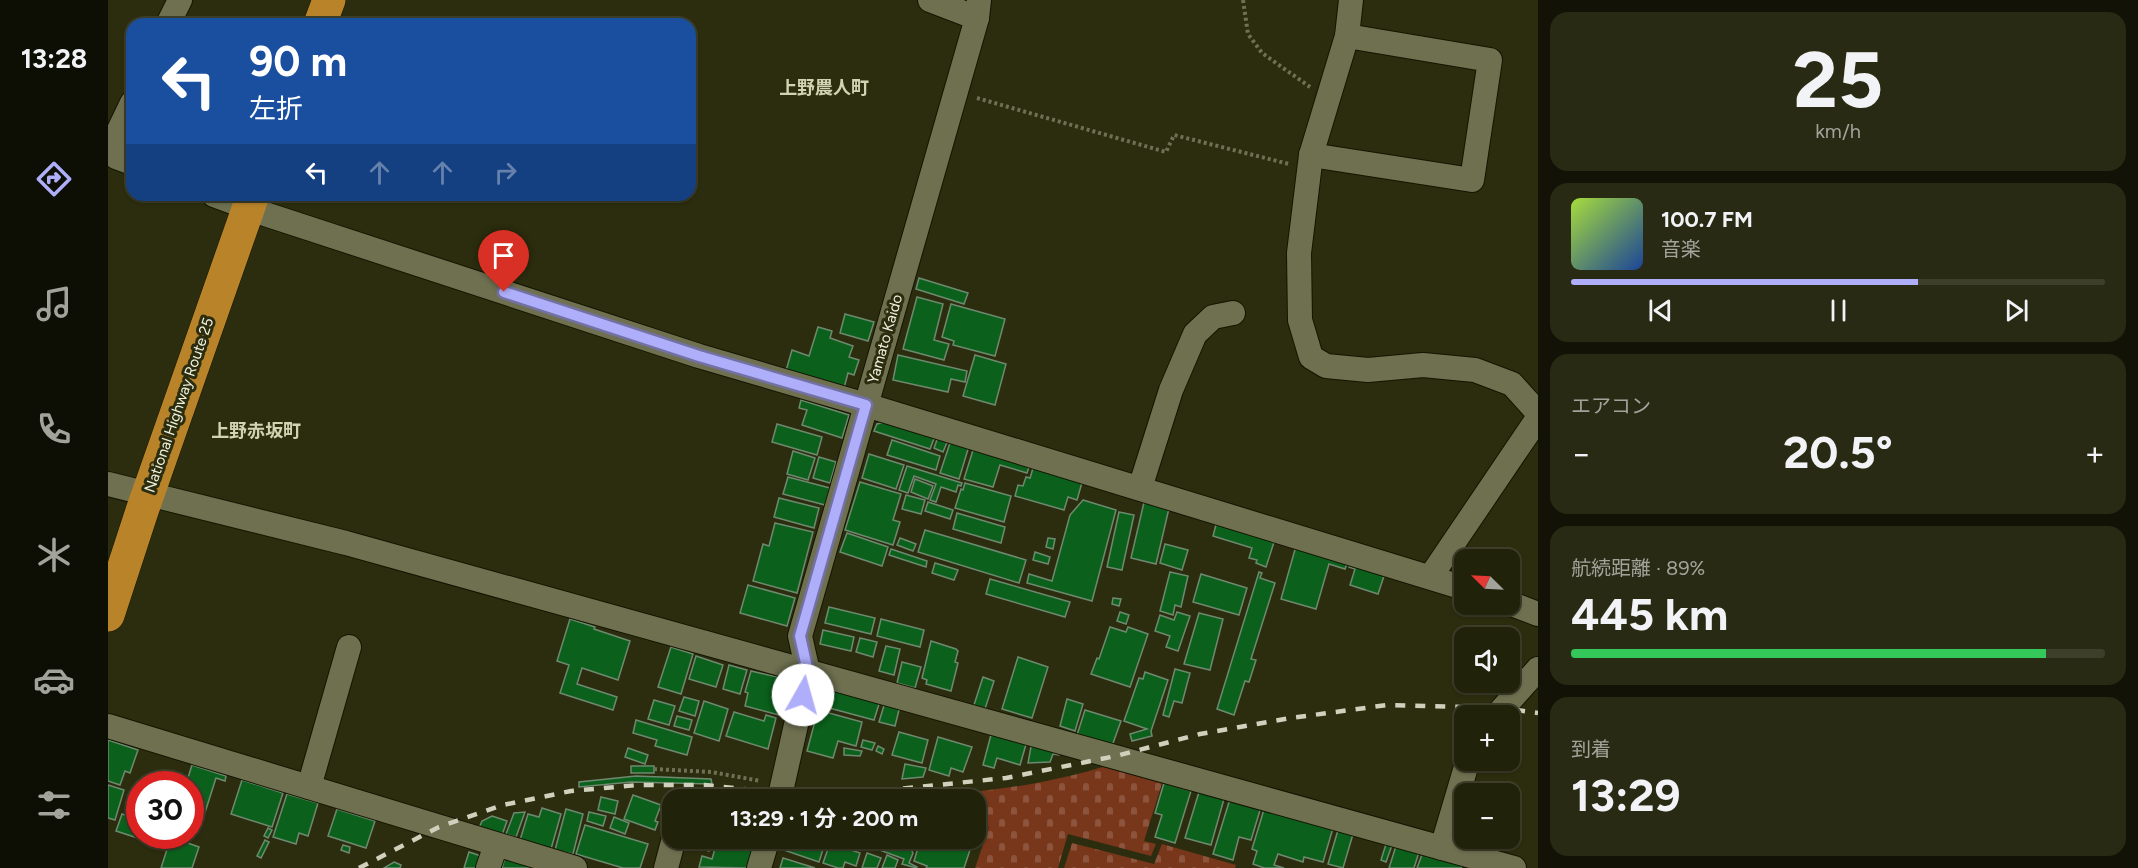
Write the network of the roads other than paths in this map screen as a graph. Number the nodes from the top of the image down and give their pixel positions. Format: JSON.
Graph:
{"nodes":[{"id":1,"x":180,"y":0,"type":"edge"},
{"id":2,"x":329,"y":0,"type":"edge"},
{"id":3,"x":930,"y":0,"type":"edge"},
{"id":4,"x":1351,"y":0,"type":"edge"},
{"id":5,"x":978,"y":9,"type":"edge"},
{"id":6,"x":171,"y":18,"type":"edge"},
{"id":7,"x":322,"y":18,"type":"edge"},
{"id":8,"x":1347,"y":36,"type":"junction"},
{"id":9,"x":126,"y":115,"type":"edge"},
{"id":10,"x":109,"y":149,"type":"edge"},
{"id":11,"x":126,"y":161,"type":"edge"},
{"id":12,"x":1310,"y":162,"type":"junction"},
{"id":13,"x":250,"y":202,"type":"edge"},
{"id":14,"x":1233,"y":313,"type":"dead end"},
{"id":15,"x":866,"y":405,"type":"junction"},
{"id":16,"x":1538,"y":413,"type":"edge"},
{"id":17,"x":1538,"y":418,"type":"edge"},
{"id":18,"x":108,"y":484,"type":"edge"},
{"id":19,"x":1140,"y":488,"type":"junction"},
{"id":20,"x":148,"y":495,"type":"junction"},
{"id":21,"x":1431,"y":576,"type":"junction"},
{"id":22,"x":1454,"y":584,"type":"edge"},
{"id":23,"x":1520,"y":607,"type":"edge"},
{"id":24,"x":1538,"y":614,"type":"edge"},
{"id":25,"x":108,"y":615,"type":"edge"},
{"id":26,"x":349,"y":648,"type":"dead end"},
{"id":27,"x":1538,"y":669,"type":"edge"},
{"id":28,"x":808,"y":672,"type":"junction"},
{"id":29,"x":1506,"y":705,"type":"edge"},
{"id":30,"x":108,"y":726,"type":"edge"},
{"id":31,"x":1465,"y":771,"type":"edge"},
{"id":32,"x":309,"y":787,"type":"junction"},
{"id":33,"x":782,"y":789,"type":"edge"},
{"id":34,"x":496,"y":845,"type":"junction"},
{"id":35,"x":1442,"y":848,"type":"junction"},
{"id":36,"x":671,"y":849,"type":"edge"},
{"id":37,"x":765,"y":849,"type":"edge"},
{"id":38,"x":488,"y":868,"type":"edge"},
{"id":39,"x":575,"y":868,"type":"edge"},
{"id":40,"x":666,"y":868,"type":"edge"},
{"id":41,"x":759,"y":868,"type":"edge"},
{"id":42,"x":1514,"y":868,"type":"edge"}],
"edges":[{"from":1,"to":6,"type":"street"},
{"from":2,"to":7,"type":"highway"},
{"from":3,"to":5,"type":"street"},
{"from":4,"to":8,"type":"street"},
{"from":5,"to":15,"type":"street","name":"Yamato Kaido"},
{"from":8,"to":12,"type":"street"},
{"from":8,"to":12,"type":"street"},
{"from":9,"to":10,"type":"street"},
{"from":10,"to":11,"type":"street"},
{"from":12,"to":16,"type":"street"},
{"from":13,"to":15,"type":"street"},
{"from":13,"to":20,"type":"highway","name":"National Highway Route 25"},
{"from":14,"to":19,"type":"street"},
{"from":15,"to":19,"type":"street"},
{"from":15,"to":28,"type":"street","name":"Yamato Kaido"},
{"from":17,"to":21,"type":"street"},
{"from":18,"to":20,"type":"street"},
{"from":19,"to":21,"type":"street"},
{"from":20,"to":25,"type":"highway","name":"National Highway Route 25"},
{"from":20,"to":28,"type":"street"},
{"from":21,"to":22,"type":"street"},
{"from":23,"to":24,"type":"street"},
{"from":26,"to":32,"type":"street"},
{"from":27,"to":29,"type":"street"},
{"from":28,"to":33,"type":"street","name":"Yamato Kaido"},
{"from":28,"to":35,"type":"street"},
{"from":30,"to":32,"type":"street"},
{"from":31,"to":35,"type":"street"},
{"from":32,"to":34,"type":"street"},
{"from":34,"to":38,"type":"street"},
{"from":34,"to":39,"type":"street"},
{"from":35,"to":42,"type":"street"},
{"from":36,"to":40,"type":"street"},
{"from":37,"to":41,"type":"street"}]}
